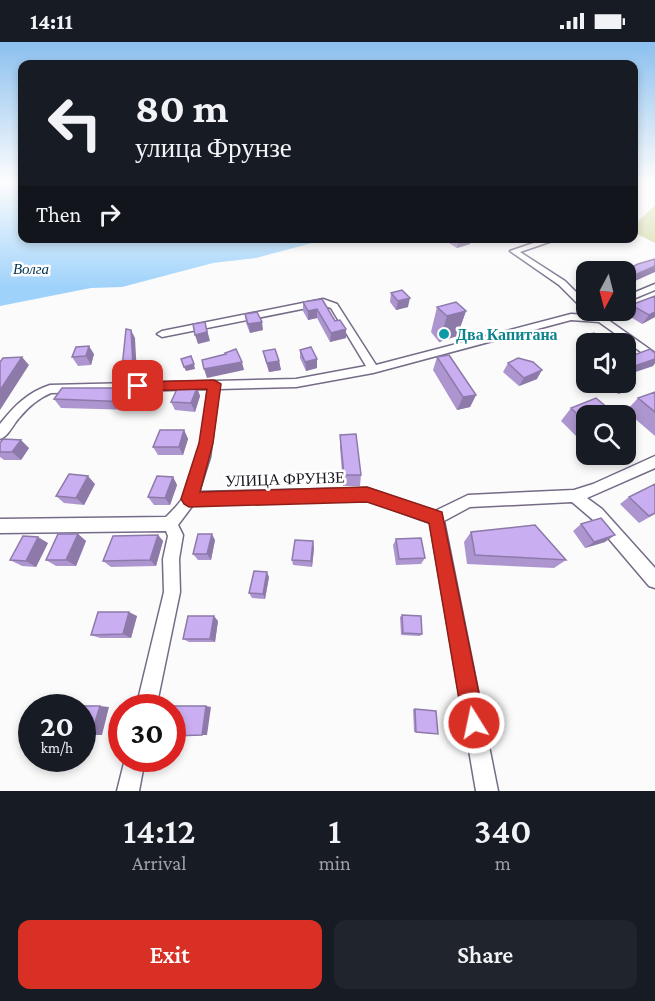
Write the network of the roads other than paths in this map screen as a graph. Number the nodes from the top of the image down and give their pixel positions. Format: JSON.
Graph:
{"nodes":[{"id":1,"x":541,"y":243,"type":"edge"},
{"id":2,"x":655,"y":287,"type":"edge"},
{"id":3,"x":636,"y":295,"type":"edge"},
{"id":4,"x":576,"y":297,"type":"edge"},
{"id":5,"x":576,"y":317,"type":"edge"},
{"id":6,"x":609,"y":321,"type":"edge"},
{"id":7,"x":162,"y":334,"type":"dead end"},
{"id":8,"x":655,"y":358,"type":"edge"},
{"id":9,"x":373,"y":369,"type":"junction"},
{"id":10,"x":214,"y":384,"type":"junction"},
{"id":11,"x":1,"y":433,"type":"edge"},
{"id":12,"x":655,"y":462,"type":"edge"},
{"id":13,"x":574,"y":496,"type":"junction"},
{"id":14,"x":189,"y":499,"type":"junction"},
{"id":15,"x":436,"y":518,"type":"junction"},
{"id":16,"x":170,"y":525,"type":"junction"},
{"id":17,"x":0,"y":526,"type":"edge"},
{"id":18,"x":655,"y":580,"type":"edge"},
{"id":19,"x":149,"y":694,"type":"edge"},
{"id":20,"x":132,"y":772,"type":"edge"},
{"id":21,"x":128,"y":791,"type":"edge"},
{"id":22,"x":487,"y":791,"type":"edge"}],
"edges":[{"from":1,"to":4,"type":"street"},
{"from":2,"to":3,"type":"street"},
{"from":5,"to":9,"type":"street"},
{"from":6,"to":8,"type":"street"},
{"from":7,"to":9,"type":"street"},
{"from":9,"to":10,"type":"street"},
{"from":10,"to":11,"type":"street"},
{"from":10,"to":14,"type":"street"},
{"from":12,"to":13,"type":"street"},
{"from":13,"to":15,"type":"street"},
{"from":13,"to":18,"type":"street"},
{"from":14,"to":15,"type":"street","name":"УЛИЦА ФРУНЗЕ"},
{"from":14,"to":16,"type":"street"},
{"from":15,"to":22,"type":"street"},
{"from":16,"to":17,"type":"street"},
{"from":16,"to":19,"type":"street"},
{"from":20,"to":21,"type":"street"}]}
